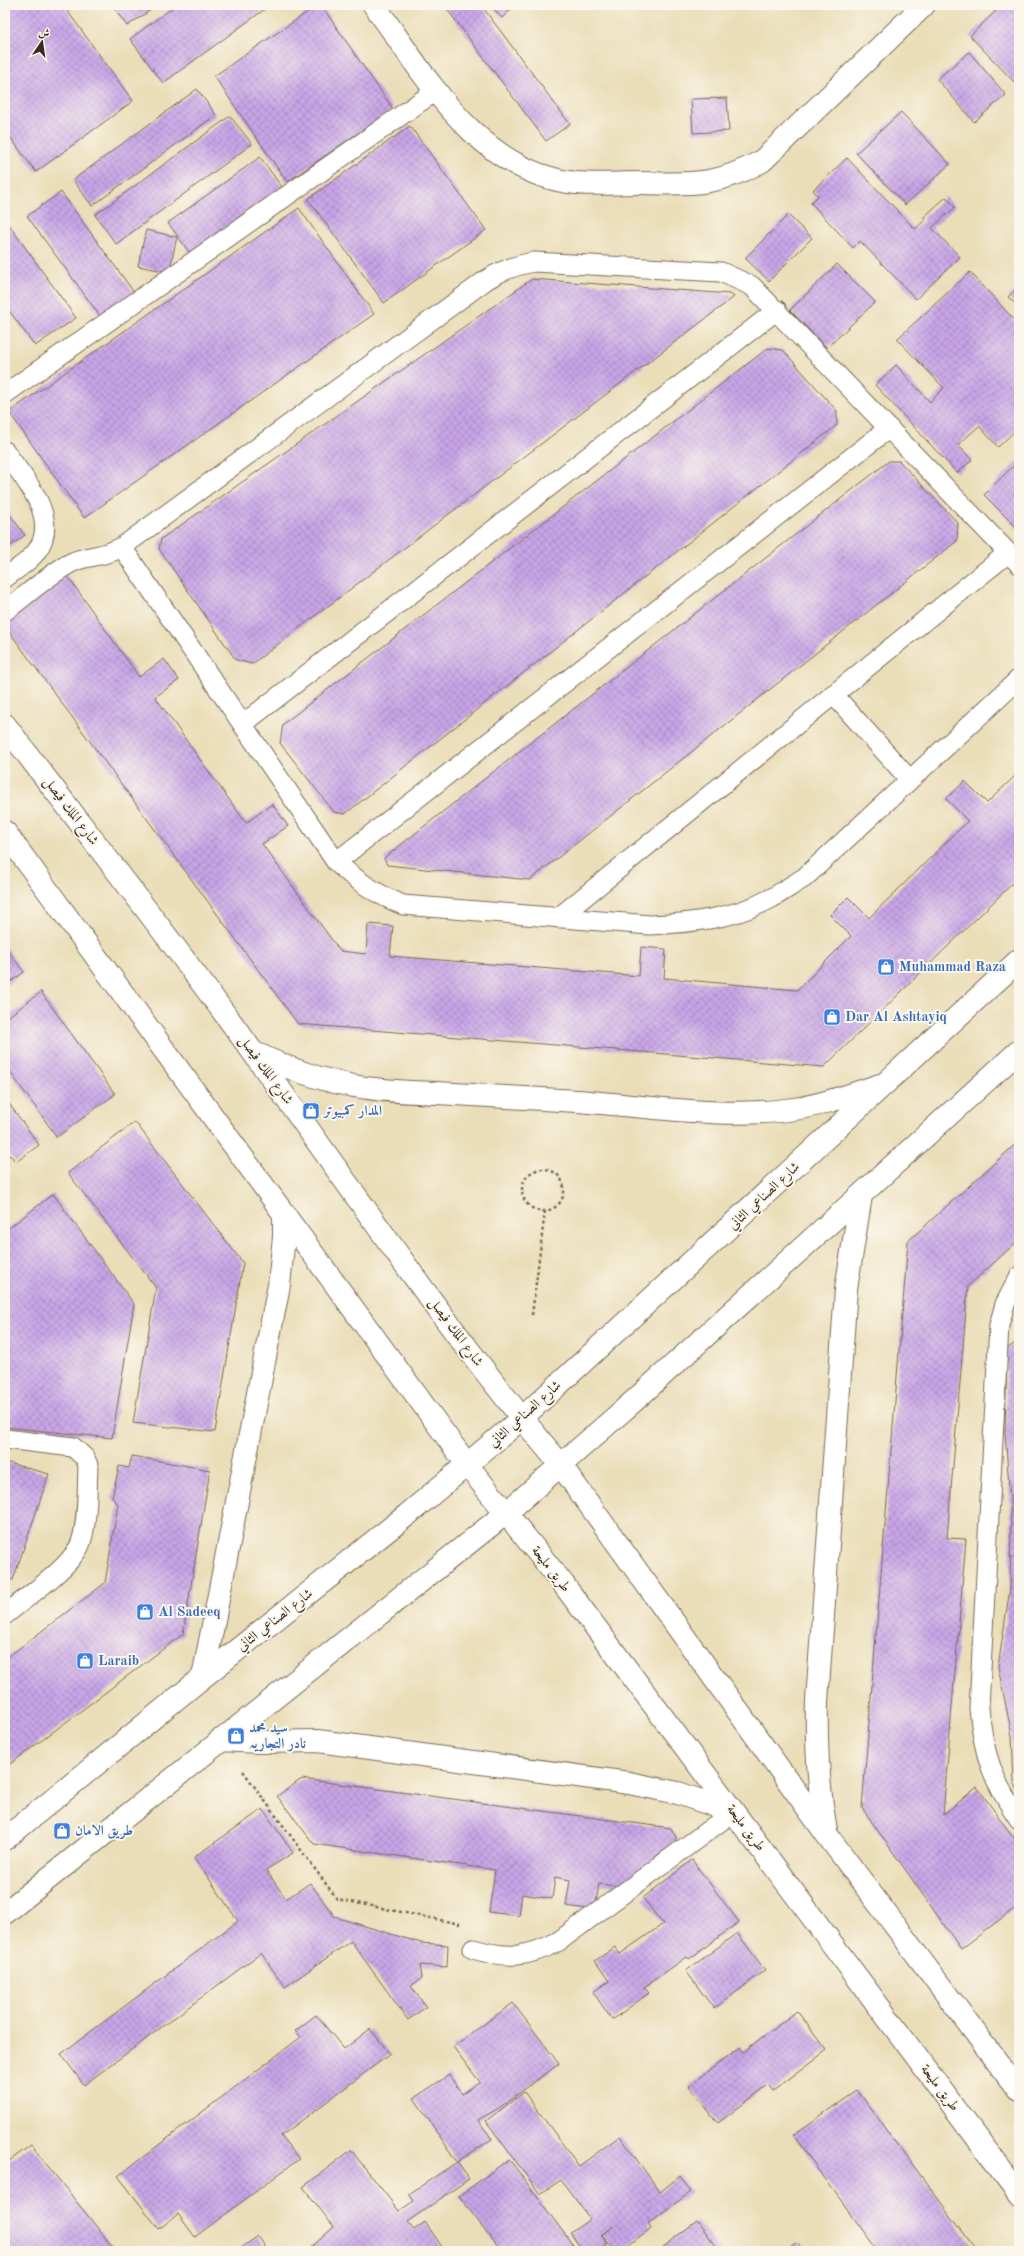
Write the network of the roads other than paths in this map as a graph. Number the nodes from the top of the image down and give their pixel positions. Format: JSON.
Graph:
{"nodes":[{"id":1,"x":374,"y":5,"type":"edge"},
{"id":2,"x":924,"y":5,"type":"edge"},
{"id":3,"x":436,"y":90,"type":"junction"},
{"id":4,"x":777,"y":310,"type":"junction"},
{"id":5,"x":5,"y":394,"type":"edge"},
{"id":6,"x":889,"y":428,"type":"junction"},
{"id":7,"x":5,"y":451,"type":"edge"},
{"id":8,"x":122,"y":547,"type":"junction"},
{"id":9,"x":1013,"y":559,"type":"edge"},
{"id":10,"x":5,"y":578,"type":"edge"},
{"id":11,"x":5,"y":611,"type":"edge"},
{"id":12,"x":1019,"y":679,"type":"edge"},
{"id":13,"x":833,"y":694,"type":"junction"},
{"id":14,"x":243,"y":724,"type":"junction"},
{"id":15,"x":5,"y":725,"type":"edge"},
{"id":16,"x":910,"y":780,"type":"junction"},
{"id":17,"x":5,"y":832,"type":"edge"},
{"id":18,"x":336,"y":862,"type":"junction"},
{"id":19,"x":558,"y":918,"type":"junction"},
{"id":20,"x":1019,"y":960,"type":"edge"},
{"id":21,"x":1019,"y":1051,"type":"edge"},
{"id":22,"x":253,"y":1052,"type":"junction"},
{"id":23,"x":887,"y":1083,"type":"junction"},
{"id":24,"x":861,"y":1196,"type":"junction"},
{"id":25,"x":284,"y":1213,"type":"junction"},
{"id":26,"x":1017,"y":1284,"type":"edge"},
{"id":27,"x":521,"y":1419,"type":"junction"},
{"id":28,"x":5,"y":1440,"type":"edge"},
{"id":29,"x":560,"y":1464,"type":"junction"},
{"id":30,"x":468,"y":1466,"type":"junction"},
{"id":31,"x":506,"y":1513,"type":"junction"},
{"id":32,"x":5,"y":1615,"type":"edge"},
{"id":33,"x":203,"y":1677,"type":"junction"},
{"id":34,"x":220,"y":1740,"type":"junction"},
{"id":35,"x":733,"y":1812,"type":"junction"},
{"id":36,"x":1019,"y":1819,"type":"edge"},
{"id":37,"x":827,"y":1835,"type":"junction"},
{"id":38,"x":5,"y":1839,"type":"edge"},
{"id":39,"x":5,"y":1913,"type":"edge"},
{"id":40,"x":473,"y":1949,"type":"road end"},
{"id":41,"x":1019,"y":2091,"type":"edge"},
{"id":42,"x":1019,"y":2194,"type":"edge"}],
"edges":[{"from":1,"to":3,"type":"main road"},
{"from":2,"to":3,"type":"main road"},
{"from":3,"to":5,"type":"lane"},
{"from":4,"to":6,"type":"lane"},
{"from":4,"to":8,"type":"lane"},
{"from":4,"to":14,"type":"lane"},
{"from":6,"to":9,"type":"lane"},
{"from":6,"to":18,"type":"lane"},
{"from":7,"to":10,"type":"lane"},
{"from":8,"to":11,"type":"lane"},
{"from":8,"to":14,"type":"lane"},
{"from":9,"to":13,"type":"lane"},
{"from":12,"to":16,"type":"lane"},
{"from":13,"to":16,"type":"lane"},
{"from":13,"to":19,"type":"lane"},
{"from":14,"to":18,"type":"lane"},
{"from":15,"to":22,"type":"main road","name":"شارع الملك فيصل"},
{"from":16,"to":19,"type":"lane"},
{"from":17,"to":25,"type":"main road"},
{"from":18,"to":19,"type":"lane"},
{"from":20,"to":23,"type":"main road","name":"شارع الصناعي الثاني"},
{"from":21,"to":24,"type":"main road"},
{"from":22,"to":23,"type":"main road"},
{"from":22,"to":27,"type":"main road","name":"شارع الملك فيصل"},
{"from":23,"to":27,"type":"main road","name":"شارع الصناعي الثاني"},
{"from":24,"to":29,"type":"main road"},
{"from":24,"to":37,"type":"main road"},
{"from":25,"to":30,"type":"main road"},
{"from":25,"to":33,"type":"main road"},
{"from":26,"to":36,"type":"lane"},
{"from":27,"to":29,"type":"main road"},
{"from":27,"to":30,"type":"main road","name":"شارع الصناعي الثاني"},
{"from":28,"to":32,"type":"lane"},
{"from":29,"to":31,"type":"main road"},
{"from":29,"to":37,"type":"main road"},
{"from":30,"to":31,"type":"main road","name":"طريق مليحة"},
{"from":30,"to":33,"type":"main road","name":"شارع الصناعي الثاني"},
{"from":31,"to":34,"type":"main road"},
{"from":31,"to":35,"type":"main road","name":"طريق مليحة"},
{"from":33,"to":38,"type":"main road","name":"شارع الصناعي الثاني"},
{"from":34,"to":35,"type":"main road"},
{"from":34,"to":39,"type":"main road"},
{"from":35,"to":40,"type":"lane"},
{"from":35,"to":42,"type":"main road","name":"طريق مليحة"},
{"from":37,"to":41,"type":"main road"}]}
